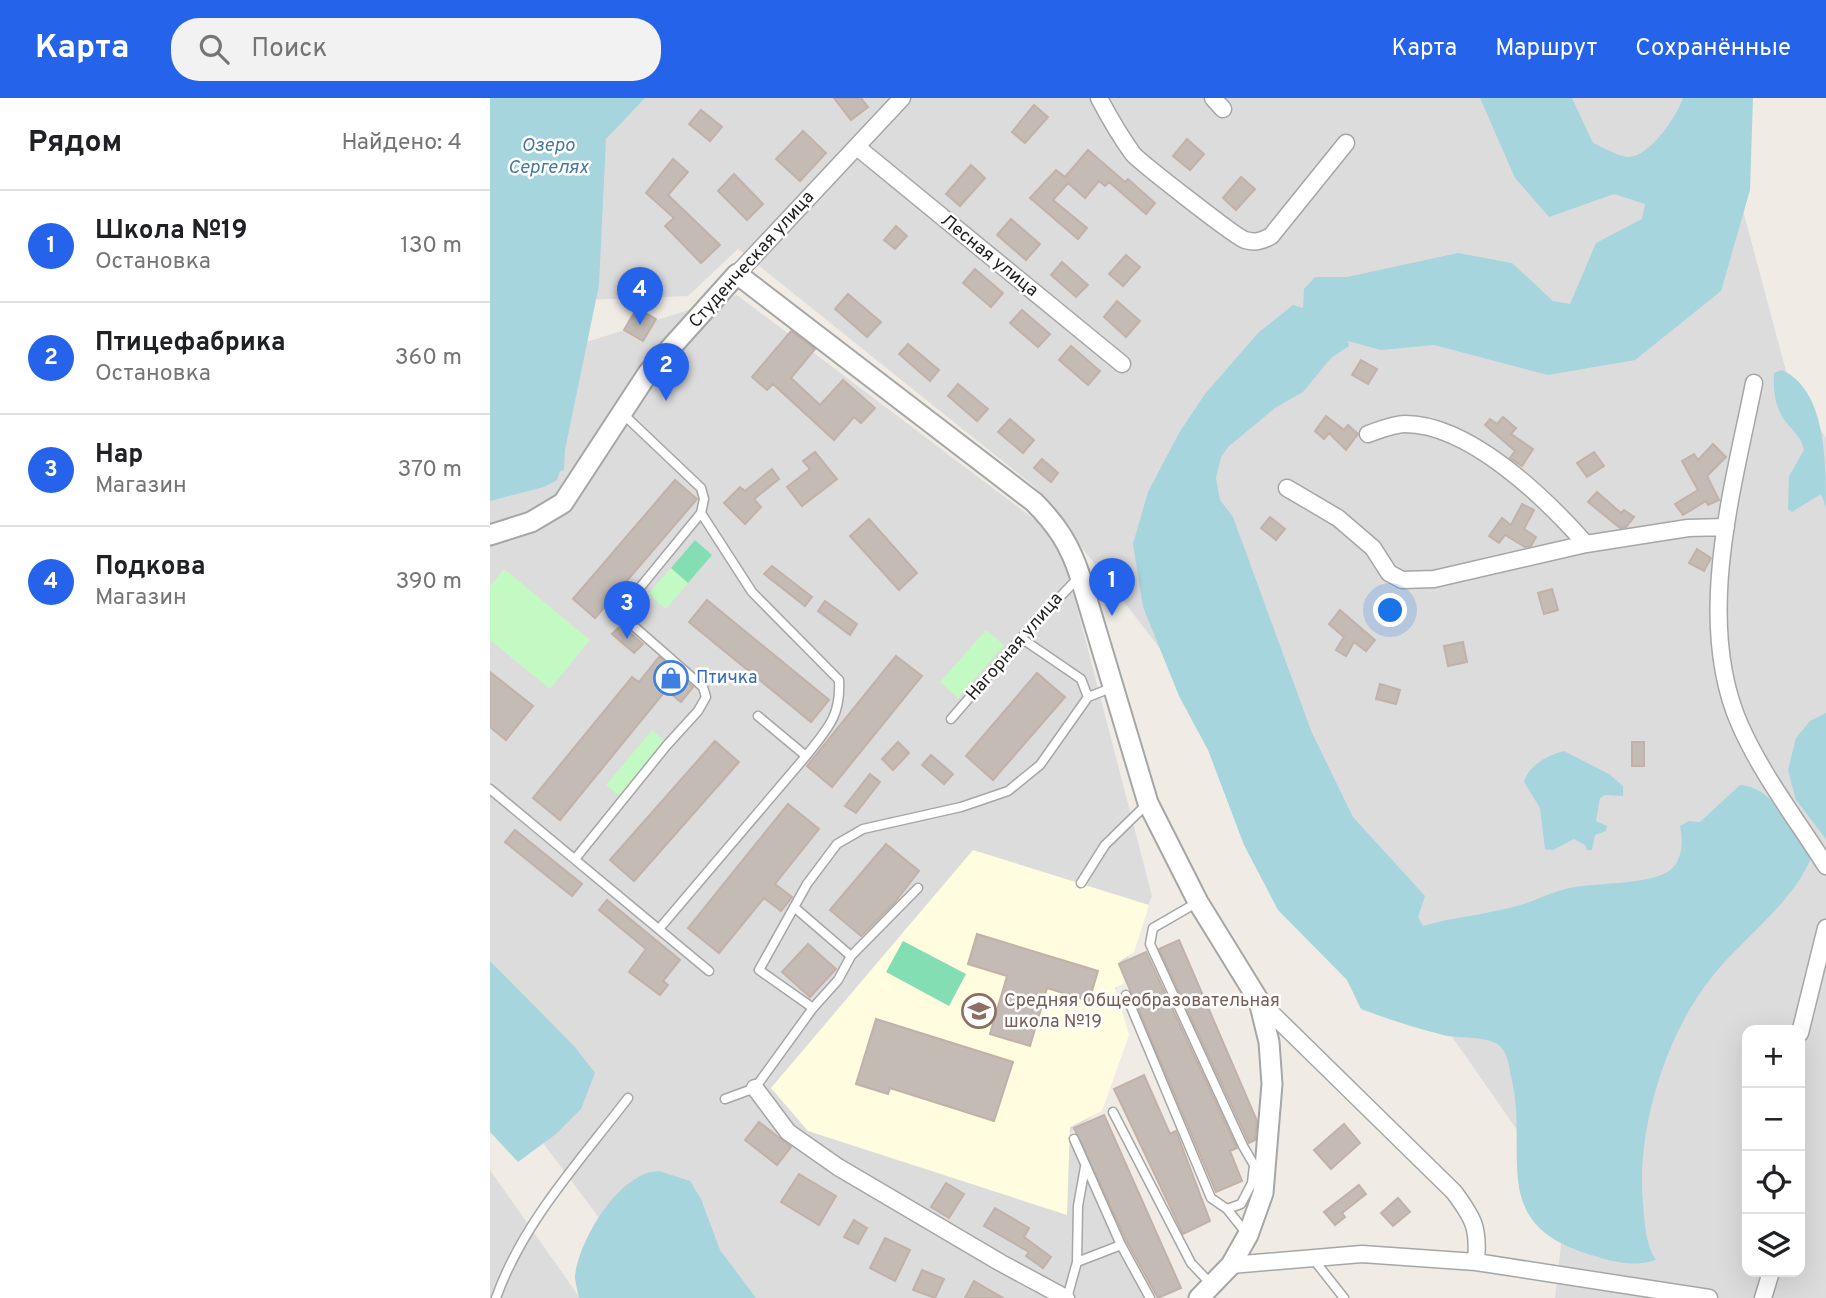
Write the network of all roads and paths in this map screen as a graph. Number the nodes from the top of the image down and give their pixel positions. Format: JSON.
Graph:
{"nodes":[{"id":1,"x":902,"y":98,"type":"edge"},
{"id":2,"x":1099,"y":98,"type":"edge"},
{"id":3,"x":1346,"y":143,"type":"dead end"},
{"id":4,"x":857,"y":147,"type":"junction"},
{"id":5,"x":737,"y":274,"type":"junction"},
{"id":6,"x":1122,"y":364,"type":"dead end"},
{"id":7,"x":1754,"y":383,"type":"dead end"},
{"id":8,"x":622,"y":413,"type":"junction"},
{"id":9,"x":1368,"y":433,"type":"dead end"},
{"id":10,"x":1287,"y":488,"type":"dead end"},
{"id":11,"x":701,"y":513,"type":"junction"},
{"id":12,"x":1726,"y":527,"type":"junction"},
{"id":13,"x":490,"y":535,"type":"edge"},
{"id":14,"x":1586,"y":544,"type":"junction"},
{"id":15,"x":1080,"y":576,"type":"junction"},
{"id":16,"x":1021,"y":638,"type":"junction"},
{"id":17,"x":1111,"y":688,"type":"junction"},
{"id":18,"x":1088,"y":697,"type":"junction"},
{"id":19,"x":758,"y":716,"type":"dead end"},
{"id":20,"x":951,"y":719,"type":"dead end"},
{"id":21,"x":806,"y":756,"type":"junction"},
{"id":22,"x":490,"y":789,"type":"edge"},
{"id":23,"x":1148,"y":803,"type":"junction"},
{"id":24,"x":575,"y":859,"type":"junction"},
{"id":25,"x":1826,"y":866,"type":"edge"},
{"id":26,"x":1080,"y":883,"type":"dead end"},
{"id":27,"x":918,"y":888,"type":"dead end"},
{"id":28,"x":1198,"y":902,"type":"junction"},
{"id":29,"x":794,"y":907,"type":"junction"},
{"id":30,"x":1826,"y":928,"type":"edge"},
{"id":31,"x":659,"y":929,"type":"junction"},
{"id":32,"x":851,"y":956,"type":"junction"},
{"id":33,"x":709,"y":971,"type":"dead end"},
{"id":34,"x":1126,"y":995,"type":"dead end"},
{"id":35,"x":1259,"y":1001,"type":"junction"},
{"id":36,"x":813,"y":1008,"type":"junction"},
{"id":37,"x":1802,"y":1025,"type":"edge"},
{"id":38,"x":755,"y":1088,"type":"junction"},
{"id":39,"x":628,"y":1098,"type":"dead end"},
{"id":40,"x":725,"y":1099,"type":"dead end"},
{"id":41,"x":1113,"y":1112,"type":"dead end"},
{"id":42,"x":1074,"y":1139,"type":"dead end"},
{"id":43,"x":1085,"y":1165,"type":"junction"},
{"id":44,"x":1260,"y":1167,"type":"junction"},
{"id":45,"x":1227,"y":1209,"type":"junction"},
{"id":46,"x":1248,"y":1235,"type":"junction"},
{"id":47,"x":1121,"y":1245,"type":"junction"},
{"id":48,"x":1312,"y":1257,"type":"junction"},
{"id":49,"x":1077,"y":1262,"type":"junction"},
{"id":50,"x":1476,"y":1262,"type":"junction"},
{"id":51,"x":1231,"y":1265,"type":"junction"},
{"id":52,"x":1769,"y":1277,"type":"edge"},
{"id":53,"x":1203,"y":1295,"type":"edge"},
{"id":54,"x":496,"y":1298,"type":"edge"},
{"id":55,"x":1066,"y":1298,"type":"edge"},
{"id":56,"x":1150,"y":1298,"type":"edge"},
{"id":57,"x":1344,"y":1298,"type":"edge"},
{"id":58,"x":1709,"y":1298,"type":"edge"},
{"id":59,"x":1763,"y":1298,"type":"edge"}],
"edges":[{"from":1,"to":4,"type":"street","name":"Студенческая улица"},
{"from":2,"to":3,"type":"street"},
{"from":4,"to":5,"type":"street","name":"Студенческая улица"},
{"from":4,"to":6,"type":"street","name":"Лесная улица"},
{"from":5,"to":8,"type":"street","name":"Студенческая улица"},
{"from":5,"to":15,"type":"street"},
{"from":7,"to":12,"type":"street"},
{"from":8,"to":11,"type":"lane"},
{"from":8,"to":13,"type":"street","name":"Студенческая улица"},
{"from":9,"to":14,"type":"street"},
{"from":10,"to":14,"type":"street"},
{"from":11,"to":21,"type":"lane"},
{"from":11,"to":24,"type":"lane"},
{"from":12,"to":14,"type":"street"},
{"from":12,"to":25,"type":"street"},
{"from":15,"to":16,"type":"lane","name":"Нагорная улица"},
{"from":15,"to":17,"type":"street"},
{"from":16,"to":18,"type":"lane"},
{"from":16,"to":20,"type":"lane","name":"Нагорная улица"},
{"from":17,"to":18,"type":"lane"},
{"from":17,"to":23,"type":"street"},
{"from":18,"to":29,"type":"lane"},
{"from":19,"to":21,"type":"lane"},
{"from":21,"to":31,"type":"lane"},
{"from":22,"to":24,"type":"lane"},
{"from":23,"to":26,"type":"lane"},
{"from":23,"to":28,"type":"street"},
{"from":24,"to":31,"type":"lane"},
{"from":27,"to":32,"type":"lane"},
{"from":28,"to":35,"type":"street"},
{"from":28,"to":44,"type":"lane"},
{"from":29,"to":32,"type":"lane"},
{"from":29,"to":36,"type":"lane"},
{"from":30,"to":37,"type":"street"},
{"from":31,"to":33,"type":"lane"},
{"from":32,"to":36,"type":"lane"},
{"from":34,"to":45,"type":"lane"},
{"from":35,"to":44,"type":"street"},
{"from":35,"to":50,"type":"street"},
{"from":36,"to":38,"type":"lane"},
{"from":38,"to":40,"type":"lane"},
{"from":38,"to":55,"type":"street"},
{"from":39,"to":54,"type":"lane"},
{"from":41,"to":53,"type":"lane"},
{"from":42,"to":43,"type":"lane"},
{"from":43,"to":47,"type":"lane"},
{"from":43,"to":49,"type":"lane"},
{"from":44,"to":45,"type":"lane"},
{"from":44,"to":46,"type":"street"},
{"from":45,"to":46,"type":"lane"},
{"from":46,"to":51,"type":"street"},
{"from":47,"to":49,"type":"lane"},
{"from":47,"to":56,"type":"lane"},
{"from":48,"to":50,"type":"street"},
{"from":48,"to":51,"type":"street"},
{"from":48,"to":57,"type":"lane"},
{"from":49,"to":55,"type":"lane"},
{"from":50,"to":58,"type":"street"},
{"from":51,"to":53,"type":"street"},
{"from":52,"to":59,"type":"street"}]}
